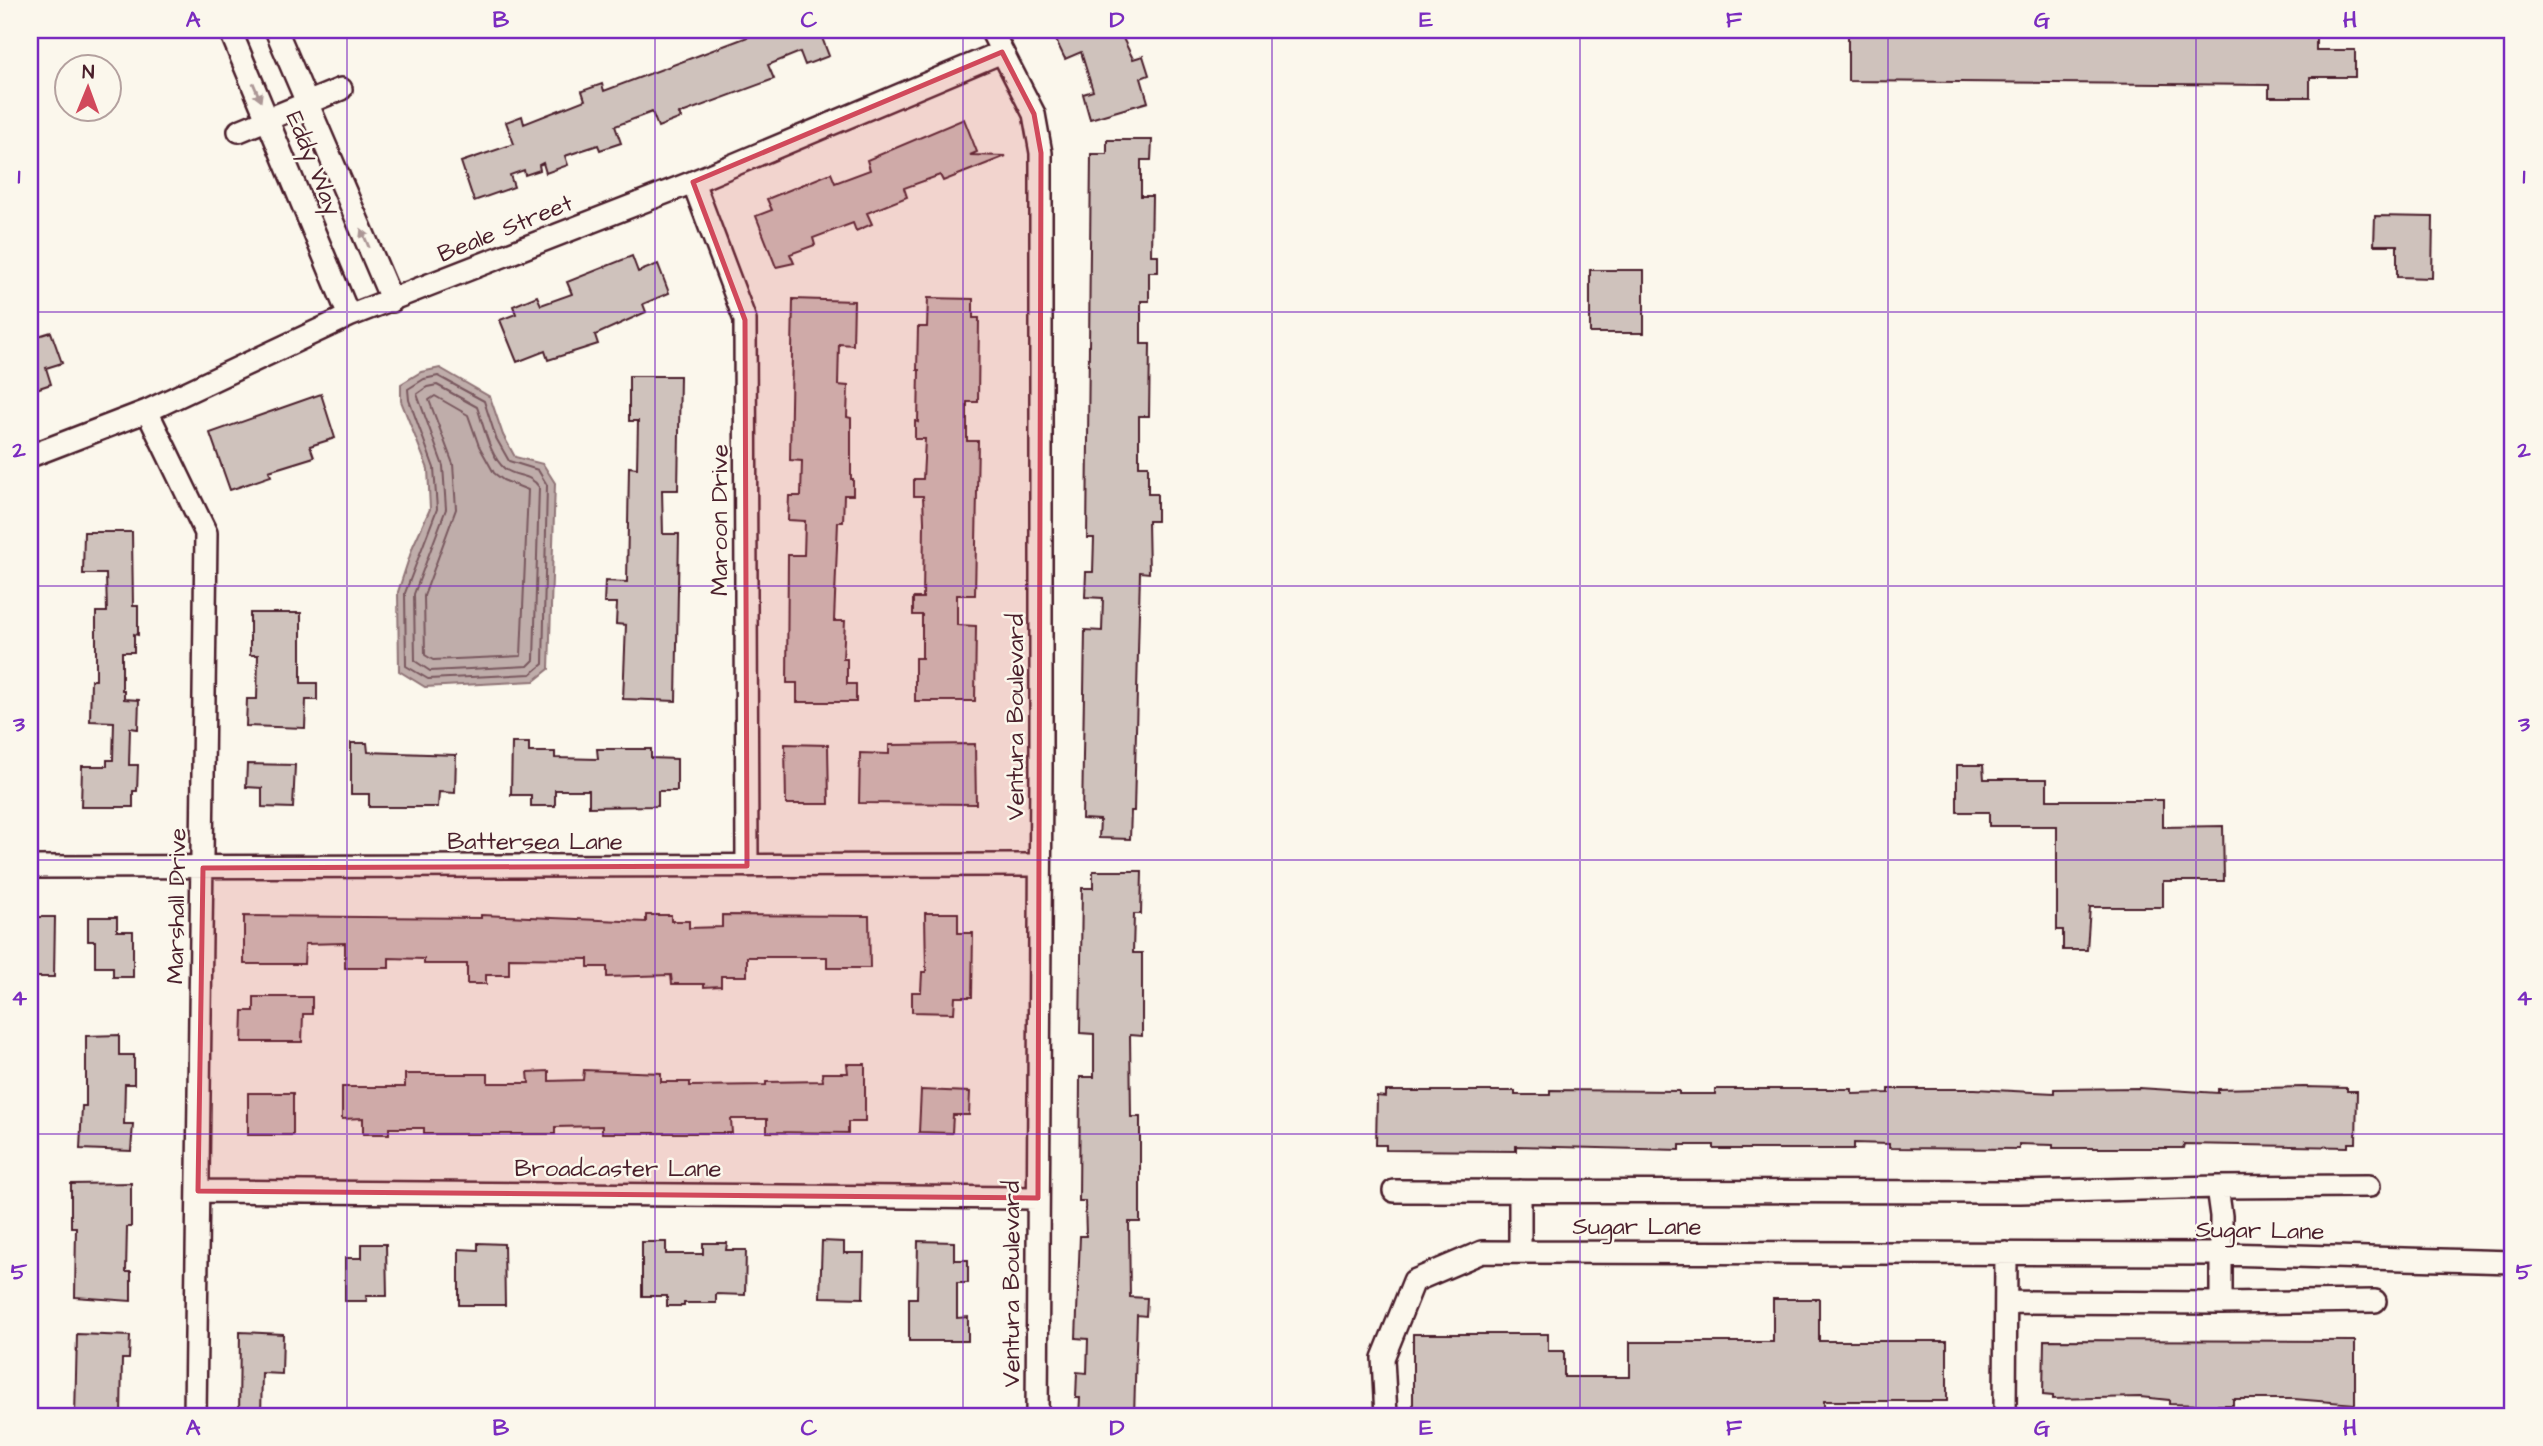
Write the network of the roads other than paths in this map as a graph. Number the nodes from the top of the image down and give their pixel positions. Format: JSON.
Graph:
{"nodes":[{"id":1,"x":230,"y":30,"type":"edge"},
{"id":2,"x":276,"y":30,"type":"edge"},
{"id":3,"x":991,"y":30,"type":"edge"},
{"id":4,"x":1002,"y":52,"type":"junction"},
{"id":5,"x":341,"y":89,"type":"dead end"},
{"id":6,"x":309,"y":104,"type":"junction"},
{"id":7,"x":268,"y":118,"type":"junction"},
{"id":8,"x":239,"y":131,"type":"dead end"},
{"id":9,"x":693,"y":182,"type":"junction"},
{"id":10,"x":392,"y":301,"type":"junction"},
{"id":11,"x":349,"y":316,"type":"junction"},
{"id":12,"x":147,"y":411,"type":"junction"},
{"id":13,"x":30,"y":456,"type":"edge"},
{"id":14,"x":1040,"y":865,"type":"junction"},
{"id":15,"x":747,"y":866,"type":"junction"},
{"id":16,"x":30,"y":867,"type":"edge"},
{"id":17,"x":203,"y":869,"type":"junction"},
{"id":18,"x":2369,"y":1186,"type":"dead end"},
{"id":19,"x":2217,"y":1187,"type":"junction"},
{"id":20,"x":198,"y":1191,"type":"junction"},
{"id":21,"x":1394,"y":1191,"type":"dead end"},
{"id":22,"x":1520,"y":1191,"type":"junction"},
{"id":23,"x":1038,"y":1198,"type":"junction"},
{"id":24,"x":1520,"y":1252,"type":"junction"},
{"id":25,"x":2007,"y":1254,"type":"junction"},
{"id":26,"x":2221,"y":1254,"type":"junction"},
{"id":27,"x":2513,"y":1262,"type":"edge"},
{"id":28,"x":2375,"y":1301,"type":"dead end"},
{"id":29,"x":2006,"y":1302,"type":"junction"},
{"id":30,"x":2221,"y":1303,"type":"junction"},
{"id":31,"x":195,"y":1416,"type":"edge"},
{"id":32,"x":1037,"y":1416,"type":"edge"},
{"id":33,"x":1386,"y":1416,"type":"edge"},
{"id":34,"x":2005,"y":1416,"type":"edge"}],
"edges":[{"from":1,"to":7,"type":"street","name":"Eddy Way","one_way":true},
{"from":2,"to":6,"type":"street","name":"Eddy Way"},
{"from":3,"to":4,"type":"street","name":"Ventura Boulevard"},
{"from":4,"to":9,"type":"street","name":"Beale Street"},
{"from":4,"to":14,"type":"street","name":"Ventura Boulevard"},
{"from":5,"to":6,"type":"street"},
{"from":6,"to":7,"type":"street"},
{"from":10,"to":6,"type":"street","name":"Eddy Way","one_way":true},
{"from":7,"to":8,"type":"street"},
{"from":7,"to":11,"type":"street","name":"Eddy Way"},
{"from":9,"to":10,"type":"street","name":"Beale Street"},
{"from":9,"to":15,"type":"street","name":"Maroon Drive"},
{"from":10,"to":11,"type":"street","name":"Beale Street"},
{"from":11,"to":12,"type":"street","name":"Beale Street"},
{"from":12,"to":13,"type":"street","name":"Beale Street"},
{"from":12,"to":17,"type":"street","name":"Marshall Drive"},
{"from":14,"to":15,"type":"street","name":"Battersea Lane"},
{"from":14,"to":23,"type":"street","name":"Ventura Boulevard"},
{"from":15,"to":17,"type":"street","name":"Battersea Lane"},
{"from":16,"to":17,"type":"street","name":"Battersea Lane"},
{"from":17,"to":20,"type":"street","name":"Marshall Drive"},
{"from":18,"to":19,"type":"street"},
{"from":19,"to":22,"type":"street"},
{"from":19,"to":26,"type":"street"},
{"from":20,"to":23,"type":"street","name":"Broadcaster Lane"},
{"from":20,"to":31,"type":"street","name":"Marshall Drive"},
{"from":21,"to":22,"type":"street"},
{"from":22,"to":24,"type":"street"},
{"from":23,"to":32,"type":"street","name":"Ventura Boulevard"},
{"from":24,"to":25,"type":"street","name":"Sugar Lane"},
{"from":24,"to":33,"type":"street","name":"Sugar Lane"},
{"from":25,"to":26,"type":"street","name":"Sugar Lane"},
{"from":25,"to":29,"type":"street"},
{"from":26,"to":27,"type":"street","name":"Sugar Lane"},
{"from":26,"to":30,"type":"street"},
{"from":28,"to":30,"type":"street"},
{"from":29,"to":30,"type":"street"},
{"from":29,"to":34,"type":"street"}]}
